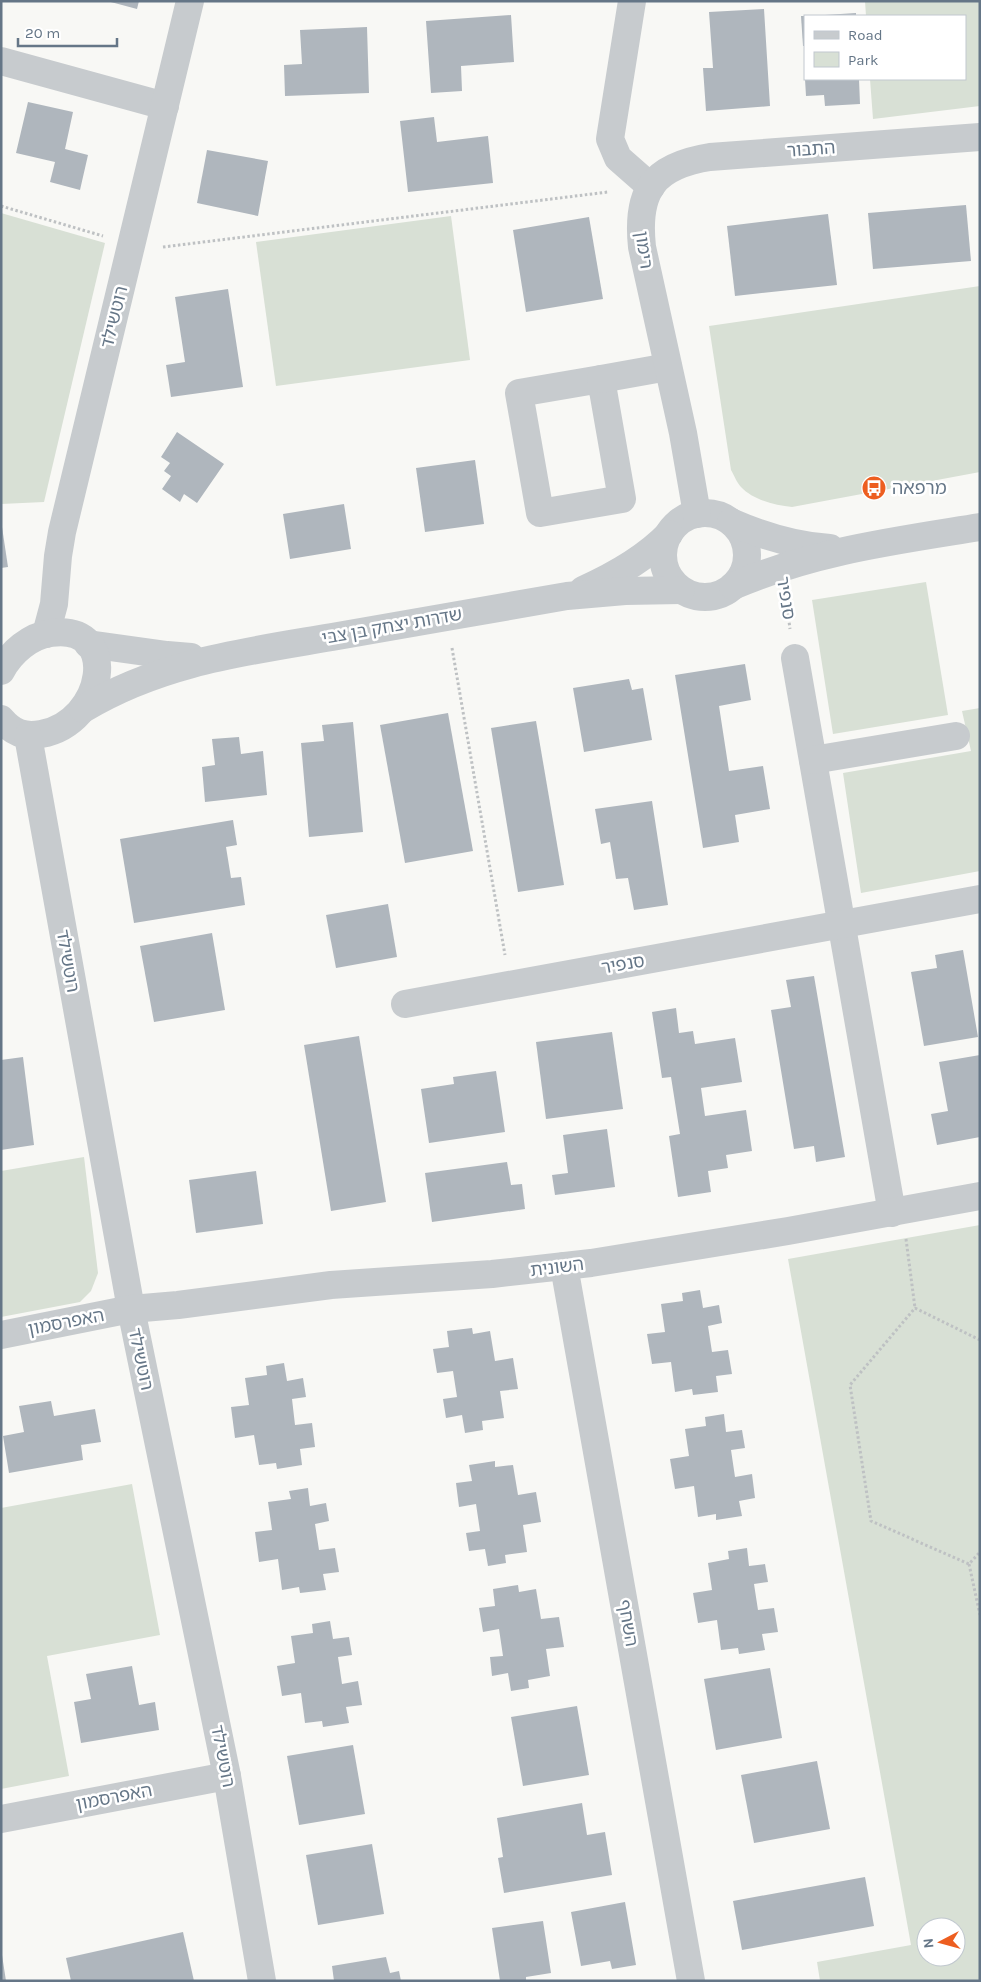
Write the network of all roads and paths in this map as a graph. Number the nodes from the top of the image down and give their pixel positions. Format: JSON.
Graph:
{"nodes":[{"id":1,"x":190,"y":1,"type":"edge"},
{"id":2,"x":632,"y":1,"type":"edge"},
{"id":3,"x":1,"y":61,"type":"edge"},
{"id":4,"x":165,"y":106,"type":"junction"},
{"id":5,"x":980,"y":137,"type":"edge"},
{"id":6,"x":651,"y":186,"type":"junction"},
{"id":7,"x":1,"y":206,"type":"edge"},
{"id":8,"x":131,"y":245,"type":"junction"},
{"id":9,"x":668,"y":367,"type":"junction"},
{"id":10,"x":601,"y":379,"type":"junction"},
{"id":11,"x":697,"y":514,"type":"junction"},
{"id":12,"x":731,"y":522,"type":"junction"},
{"id":13,"x":980,"y":527,"type":"edge"},
{"id":14,"x":669,"y":534,"type":"junction"},
{"id":15,"x":849,"y":548,"type":"junction"},
{"id":16,"x":781,"y":568,"type":"junction"},
{"id":17,"x":733,"y":586,"type":"junction"},
{"id":18,"x":681,"y":590,"type":"junction"},
{"id":19,"x":567,"y":596,"type":"junction"},
{"id":20,"x":447,"y":617,"type":"junction"},
{"id":21,"x":46,"y":634,"type":"junction"},
{"id":22,"x":88,"y":644,"type":"junction"},
{"id":23,"x":218,"y":657,"type":"junction"},
{"id":24,"x":795,"y":658,"type":"joint"},
{"id":25,"x":2,"y":669,"type":"edge"},
{"id":26,"x":83,"y":709,"type":"junction"},
{"id":27,"x":2,"y":721,"type":"edge"},
{"id":28,"x":28,"y":736,"type":"junction"},
{"id":29,"x":956,"y":736,"type":"dead end"},
{"id":30,"x":813,"y":760,"type":"junction"},
{"id":31,"x":980,"y":899,"type":"edge"},
{"id":32,"x":842,"y":924,"type":"junction"},
{"id":33,"x":510,"y":985,"type":"junction"},
{"id":34,"x":405,"y":1004,"type":"dead end"},
{"id":35,"x":980,"y":1196,"type":"edge"},
{"id":36,"x":897,"y":1212,"type":"junction"},
{"id":37,"x":564,"y":1266,"type":"junction"},
{"id":38,"x":915,"y":1308,"type":"junction"},
{"id":39,"x":131,"y":1309,"type":"junction"},
{"id":40,"x":1,"y":1335,"type":"edge"},
{"id":41,"x":980,"y":1340,"type":"edge"},
{"id":42,"x":980,"y":1552,"type":"edge"},
{"id":43,"x":969,"y":1564,"type":"junction"},
{"id":44,"x":980,"y":1615,"type":"edge"},
{"id":45,"x":227,"y":1776,"type":"junction"},
{"id":46,"x":1,"y":1819,"type":"edge"},
{"id":47,"x":687,"y":1980,"type":"edge"},
{"id":48,"x":262,"y":1981,"type":"edge"}],
"edges":[{"from":1,"to":4,"type":"street","name":"רוטשילד"},
{"from":2,"to":6,"type":"street"},
{"from":3,"to":4,"type":"street"},
{"from":4,"to":8,"type":"street","name":"רוטשילד"},
{"from":5,"to":6,"type":"street","name":"התבור"},
{"from":6,"to":8,"type":"path"},
{"from":6,"to":9,"type":"street","name":"רימון"},
{"from":7,"to":8,"type":"path"},
{"from":8,"to":21,"type":"street","name":"רוטשילד"},
{"from":9,"to":10,"type":"street"},
{"from":9,"to":11,"type":"street","name":"רימון"},
{"from":10,"to":10,"type":"street"},
{"from":11,"to":12,"type":"street"},
{"from":11,"to":14,"type":"street"},
{"from":12,"to":15,"type":"street"},
{"from":12,"to":17,"type":"street"},
{"from":13,"to":15,"type":"street"},
{"from":14,"to":18,"type":"street"},
{"from":14,"to":19,"type":"street","name":"שדרות יצחק בן צבי"},
{"from":15,"to":16,"type":"street"},
{"from":16,"to":17,"type":"street"},
{"from":16,"to":24,"type":"path","name":"סנפיר"},
{"from":17,"to":18,"type":"street"},
{"from":18,"to":19,"type":"street","name":"שדרות יצחק בן צבי"},
{"from":19,"to":20,"type":"street","name":"שדרות יצחק בן צבי"},
{"from":20,"to":23,"type":"street","name":"שדרות יצחק בן צבי"},
{"from":20,"to":33,"type":"path"},
{"from":21,"to":22,"type":"street","name":"שדרות יצחק בן צבי"},
{"from":21,"to":25,"type":"street"},
{"from":22,"to":23,"type":"street","name":"שדרות יצחק בן צבי"},
{"from":22,"to":26,"type":"street"},
{"from":23,"to":26,"type":"street","name":"שדרות יצחק בן צבי"},
{"from":24,"to":30,"type":"street"},
{"from":26,"to":28,"type":"street"},
{"from":27,"to":28,"type":"street"},
{"from":28,"to":39,"type":"street","name":"רוטשילד"},
{"from":29,"to":30,"type":"street"},
{"from":30,"to":32,"type":"street"},
{"from":31,"to":32,"type":"street","name":"סנפיר"},
{"from":32,"to":33,"type":"street","name":"סנפיר"},
{"from":32,"to":36,"type":"street"},
{"from":33,"to":34,"type":"street","name":"סנפיר"},
{"from":35,"to":36,"type":"street","name":"השונית"},
{"from":36,"to":37,"type":"street","name":"השונית"},
{"from":36,"to":38,"type":"path"},
{"from":37,"to":39,"type":"street","name":"השונית"},
{"from":37,"to":47,"type":"street","name":"השחף"},
{"from":38,"to":41,"type":"path"},
{"from":38,"to":43,"type":"path"},
{"from":39,"to":40,"type":"street","name":"האפרסמון"},
{"from":39,"to":45,"type":"street","name":"רוטשילד"},
{"from":42,"to":43,"type":"path"},
{"from":43,"to":44,"type":"path"},
{"from":45,"to":46,"type":"street","name":"האפרסמון"},
{"from":45,"to":48,"type":"street","name":"רוטשילד"}]}
